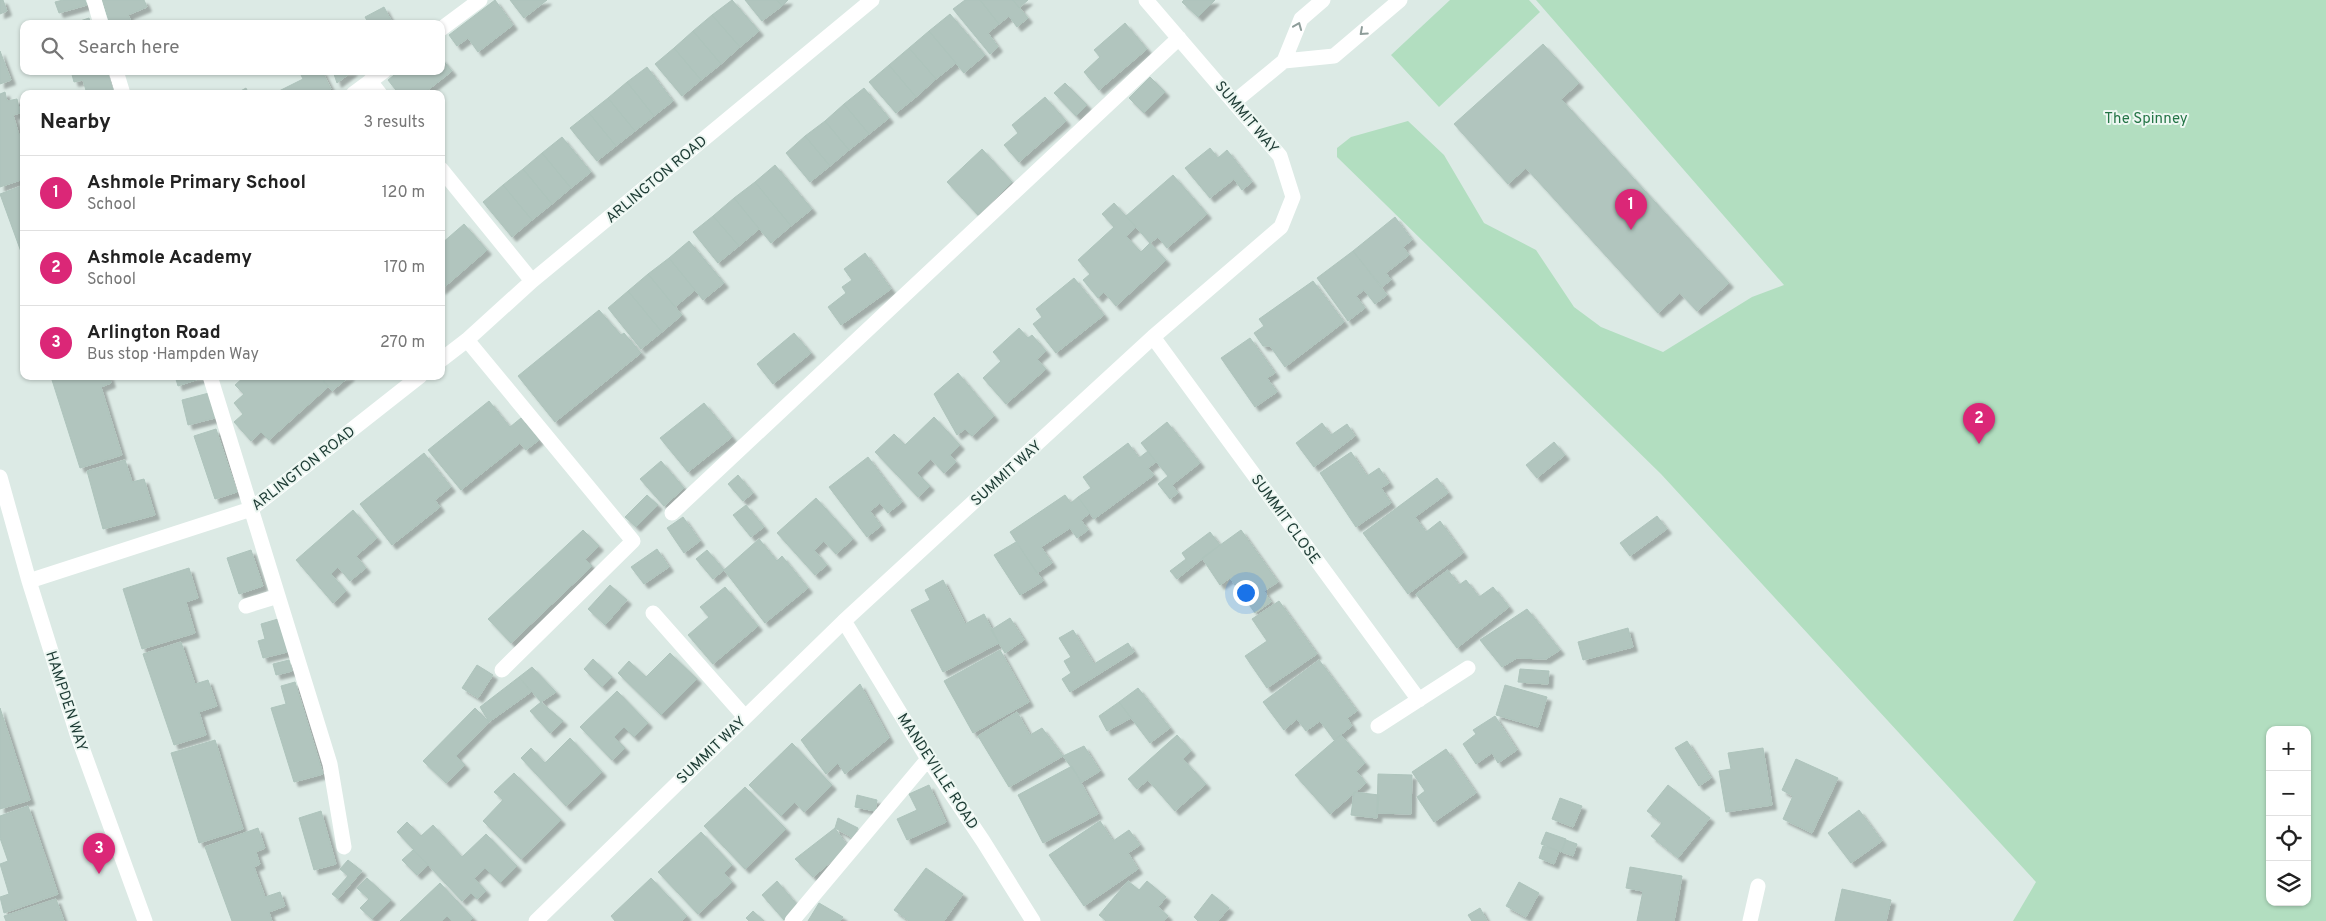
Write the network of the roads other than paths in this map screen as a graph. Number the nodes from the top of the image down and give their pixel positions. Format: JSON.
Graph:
{"nodes":[{"id":1,"x":94,"y":0,"type":"edge"},
{"id":2,"x":480,"y":0,"type":"edge"},
{"id":3,"x":872,"y":0,"type":"edge"},
{"id":4,"x":1146,"y":0,"type":"edge"},
{"id":5,"x":1323,"y":0,"type":"edge"},
{"id":6,"x":1400,"y":0,"type":"edge"},
{"id":7,"x":100,"y":20,"type":"edge"},
{"id":8,"x":445,"y":26,"type":"edge"},
{"id":9,"x":1178,"y":38,"type":"junction"},
{"id":10,"x":1284,"y":61,"type":"junction"},
{"id":11,"x":117,"y":75,"type":"edge"},
{"id":12,"x":378,"y":75,"type":"edge"},
{"id":13,"x":370,"y":81,"type":"junction"},
{"id":14,"x":122,"y":90,"type":"edge"},
{"id":15,"x":358,"y":90,"type":"edge"},
{"id":16,"x":377,"y":90,"type":"edge"},
{"id":17,"x":1234,"y":102,"type":"junction"},
{"id":18,"x":445,"y":174,"type":"edge"},
{"id":19,"x":532,"y":281,"type":"junction"},
{"id":20,"x":1154,"y":337,"type":"junction"},
{"id":21,"x":467,"y":340,"type":"junction"},
{"id":22,"x":445,"y":357,"type":"edge"},
{"id":23,"x":211,"y":380,"type":"edge"},
{"id":24,"x":415,"y":380,"type":"edge"},
{"id":25,"x":0,"y":477,"type":"edge"},
{"id":26,"x":251,"y":510,"type":"junction"},
{"id":27,"x":672,"y":513,"type":"dead end"},
{"id":28,"x":29,"y":581,"type":"junction"},
{"id":29,"x":278,"y":596,"type":"junction"},
{"id":30,"x":246,"y":606,"type":"dead end"},
{"id":31,"x":652,"y":613,"type":"dead end"},
{"id":32,"x":844,"y":621,"type":"junction"},
{"id":33,"x":1468,"y":668,"type":"dead end"},
{"id":34,"x":502,"y":670,"type":"dead end"},
{"id":35,"x":1419,"y":700,"type":"junction"},
{"id":36,"x":745,"y":717,"type":"junction"},
{"id":37,"x":1378,"y":726,"type":"dead end"},
{"id":38,"x":928,"y":759,"type":"junction"},
{"id":39,"x":344,"y":848,"type":"dead end"},
{"id":40,"x":1758,"y":886,"type":"dead end"},
{"id":41,"x":1031,"y":920,"type":"edge"},
{"id":42,"x":145,"y":921,"type":"edge"},
{"id":43,"x":536,"y":921,"type":"edge"},
{"id":44,"x":792,"y":921,"type":"edge"},
{"id":45,"x":1750,"y":921,"type":"edge"}],
"edges":[{"from":1,"to":7,"type":"street"},
{"from":2,"to":8,"type":"street"},
{"from":3,"to":19,"type":"street","name":"ARLINGTON ROAD"},
{"from":4,"to":9,"type":"street","name":"SUMMIT WAY"},
{"from":10,"to":5,"type":"street","one_way":true},
{"from":6,"to":10,"type":"street","one_way":true},
{"from":9,"to":17,"type":"street","name":"SUMMIT WAY"},
{"from":9,"to":27,"type":"street"},
{"from":10,"to":17,"type":"street"},
{"from":11,"to":14,"type":"street"},
{"from":12,"to":13,"type":"street"},
{"from":13,"to":15,"type":"street"},
{"from":13,"to":16,"type":"street"},
{"from":17,"to":20,"type":"street","name":"SUMMIT WAY"},
{"from":18,"to":19,"type":"street"},
{"from":19,"to":21,"type":"street","name":"ARLINGTON ROAD"},
{"from":20,"to":32,"type":"street","name":"SUMMIT WAY"},
{"from":20,"to":35,"type":"street","name":"SUMMIT CLOSE"},
{"from":21,"to":22,"type":"street","name":"ARLINGTON ROAD"},
{"from":21,"to":34,"type":"street"},
{"from":23,"to":26,"type":"street"},
{"from":24,"to":26,"type":"street","name":"ARLINGTON ROAD"},
{"from":25,"to":28,"type":"street","name":"HAMPDEN WAY"},
{"from":26,"to":28,"type":"street","name":"ARLINGTON ROAD"},
{"from":26,"to":29,"type":"street"},
{"from":28,"to":42,"type":"street","name":"HAMPDEN WAY"},
{"from":29,"to":30,"type":"street"},
{"from":29,"to":39,"type":"street"},
{"from":31,"to":36,"type":"street"},
{"from":32,"to":36,"type":"street","name":"SUMMIT WAY"},
{"from":32,"to":38,"type":"street","name":"MANDEVILLE ROAD"},
{"from":33,"to":35,"type":"street"},
{"from":35,"to":37,"type":"street"},
{"from":36,"to":43,"type":"street","name":"SUMMIT WAY"},
{"from":38,"to":41,"type":"street","name":"MANDEVILLE ROAD"},
{"from":38,"to":44,"type":"street"},
{"from":40,"to":45,"type":"street"}]}
